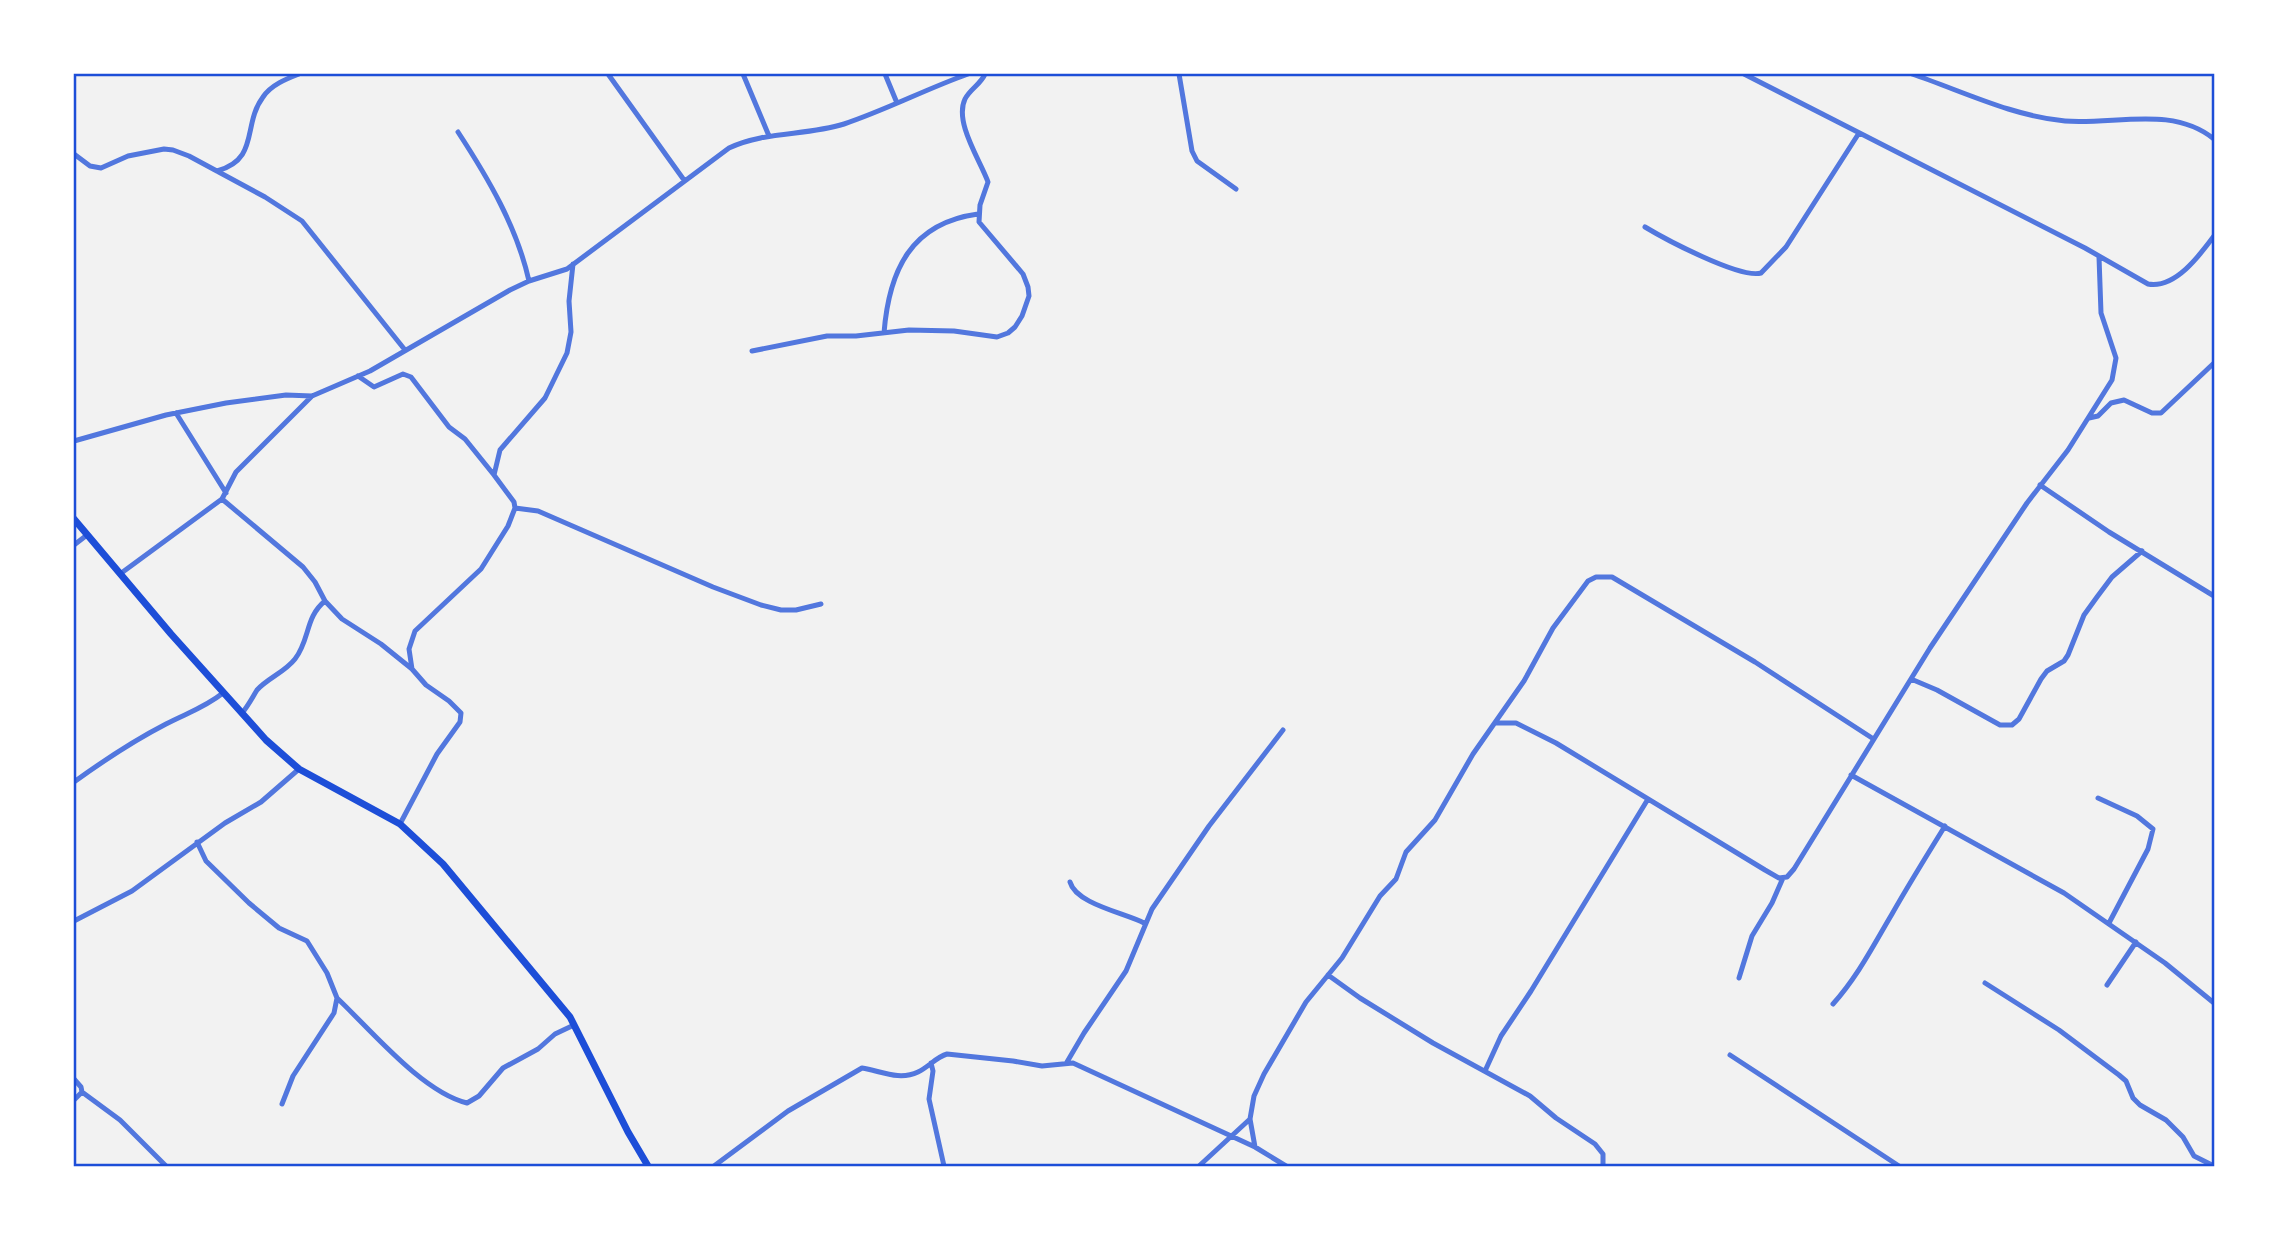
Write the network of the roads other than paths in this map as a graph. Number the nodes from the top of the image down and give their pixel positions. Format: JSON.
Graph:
{"nodes":[{"id":1,"x":299,"y":74,"type":"edge"},
{"id":2,"x":608,"y":74,"type":"edge"},
{"id":3,"x":743,"y":74,"type":"edge"},
{"id":4,"x":885,"y":74,"type":"edge"},
{"id":5,"x":968,"y":74,"type":"edge"},
{"id":6,"x":985,"y":74,"type":"edge"},
{"id":7,"x":1179,"y":74,"type":"edge"},
{"id":8,"x":1744,"y":74,"type":"edge"},
{"id":9,"x":1912,"y":74,"type":"edge"},
{"id":10,"x":897,"y":103,"type":"junction"},
{"id":11,"x":458,"y":132,"type":"dead end"},
{"id":12,"x":1859,"y":133,"type":"junction"},
{"id":13,"x":769,"y":136,"type":"junction"},
{"id":14,"x":2214,"y":139,"type":"edge"},
{"id":15,"x":74,"y":153,"type":"edge"},
{"id":16,"x":217,"y":171,"type":"junction"},
{"id":17,"x":684,"y":180,"type":"junction"},
{"id":18,"x":1236,"y":189,"type":"dead end"},
{"id":19,"x":978,"y":214,"type":"junction"},
{"id":20,"x":1644,"y":227,"type":"dead end"},
{"id":21,"x":2214,"y":236,"type":"edge"},
{"id":22,"x":2099,"y":257,"type":"junction"},
{"id":23,"x":573,"y":264,"type":"junction"},
{"id":24,"x":529,"y":281,"type":"junction"},
{"id":25,"x":884,"y":333,"type":"junction"},
{"id":26,"x":405,"y":350,"type":"junction"},
{"id":27,"x":752,"y":351,"type":"dead end"},
{"id":28,"x":2214,"y":363,"type":"edge"},
{"id":29,"x":358,"y":376,"type":"junction"},
{"id":30,"x":312,"y":396,"type":"junction"},
{"id":31,"x":176,"y":413,"type":"junction"},
{"id":32,"x":2089,"y":418,"type":"junction"},
{"id":33,"x":74,"y":441,"type":"edge"},
{"id":34,"x":494,"y":475,"type":"junction"},
{"id":35,"x":2040,"y":485,"type":"junction"},
{"id":36,"x":226,"y":493,"type":"junction"},
{"id":37,"x":222,"y":499,"type":"junction"},
{"id":38,"x":515,"y":508,"type":"junction"},
{"id":39,"x":74,"y":519,"type":"edge"},
{"id":40,"x":87,"y":535,"type":"junction"},
{"id":41,"x":74,"y":545,"type":"edge"},
{"id":42,"x":2142,"y":551,"type":"junction"},
{"id":43,"x":120,"y":574,"type":"junction"},
{"id":44,"x":2214,"y":596,"type":"edge"},
{"id":45,"x":325,"y":601,"type":"junction"},
{"id":46,"x":821,"y":604,"type":"dead end"},
{"id":47,"x":411,"y":669,"type":"junction"},
{"id":48,"x":1911,"y":679,"type":"junction"},
{"id":49,"x":223,"y":693,"type":"junction"},
{"id":50,"x":242,"y":713,"type":"junction"},
{"id":51,"x":1496,"y":723,"type":"junction"},
{"id":52,"x":1283,"y":730,"type":"dead end"},
{"id":53,"x":1872,"y":738,"type":"junction"},
{"id":54,"x":299,"y":769,"type":"junction"},
{"id":55,"x":1852,"y":775,"type":"junction"},
{"id":56,"x":74,"y":782,"type":"edge"},
{"id":57,"x":2098,"y":798,"type":"dead end"},
{"id":58,"x":1648,"y":799,"type":"junction"},
{"id":59,"x":400,"y":824,"type":"junction"},
{"id":60,"x":1945,"y":826,"type":"junction"},
{"id":61,"x":197,"y":842,"type":"junction"},
{"id":62,"x":1783,"y":878,"type":"junction"},
{"id":63,"x":1070,"y":882,"type":"dead end"},
{"id":64,"x":74,"y":921,"type":"edge"},
{"id":65,"x":1144,"y":923,"type":"junction"},
{"id":66,"x":2109,"y":923,"type":"junction"},
{"id":67,"x":2136,"y":942,"type":"junction"},
{"id":68,"x":1328,"y":975,"type":"junction"},
{"id":69,"x":1739,"y":978,"type":"dead end"},
{"id":70,"x":1985,"y":983,"type":"dead end"},
{"id":71,"x":2107,"y":985,"type":"dead end"},
{"id":72,"x":337,"y":999,"type":"junction"},
{"id":73,"x":2214,"y":1003,"type":"edge"},
{"id":74,"x":1833,"y":1004,"type":"dead end"},
{"id":75,"x":573,"y":1024,"type":"junction"},
{"id":76,"x":1730,"y":1055,"type":"dead end"},
{"id":77,"x":1067,"y":1062,"type":"junction"},
{"id":78,"x":931,"y":1063,"type":"junction"},
{"id":79,"x":1485,"y":1071,"type":"junction"},
{"id":80,"x":74,"y":1079,"type":"edge"},
{"id":81,"x":82,"y":1092,"type":"junction"},
{"id":82,"x":74,"y":1100,"type":"edge"},
{"id":83,"x":282,"y":1104,"type":"dead end"},
{"id":84,"x":1250,"y":1119,"type":"junction"},
{"id":85,"x":1231,"y":1137,"type":"junction"},
{"id":86,"x":1255,"y":1147,"type":"junction"},
{"id":87,"x":2214,"y":1166,"type":"edge"},
{"id":88,"x":166,"y":1167,"type":"edge"},
{"id":89,"x":648,"y":1167,"type":"edge"},
{"id":90,"x":714,"y":1167,"type":"edge"},
{"id":91,"x":944,"y":1167,"type":"edge"},
{"id":92,"x":1199,"y":1167,"type":"edge"},
{"id":93,"x":1286,"y":1167,"type":"edge"},
{"id":94,"x":1603,"y":1167,"type":"edge"},
{"id":95,"x":1899,"y":1167,"type":"edge"}],
"edges":[{"from":1,"to":16,"type":"street"},
{"from":2,"to":17,"type":"street"},
{"from":3,"to":13,"type":"street"},
{"from":4,"to":10,"type":"street"},
{"from":5,"to":10,"type":"street"},
{"from":6,"to":19,"type":"street"},
{"from":7,"to":18,"type":"street"},
{"from":8,"to":12,"type":"street"},
{"from":9,"to":14,"type":"street"},
{"from":10,"to":13,"type":"street"},
{"from":11,"to":24,"type":"street"},
{"from":12,"to":20,"type":"street"},
{"from":12,"to":22,"type":"street"},
{"from":13,"to":17,"type":"street"},
{"from":15,"to":16,"type":"street"},
{"from":16,"to":26,"type":"street"},
{"from":17,"to":23,"type":"street"},
{"from":19,"to":25,"type":"street"},
{"from":19,"to":25,"type":"street"},
{"from":21,"to":22,"type":"street"},
{"from":22,"to":32,"type":"street"},
{"from":23,"to":24,"type":"street"},
{"from":23,"to":34,"type":"street"},
{"from":24,"to":26,"type":"street"},
{"from":25,"to":27,"type":"street"},
{"from":26,"to":29,"type":"street"},
{"from":28,"to":32,"type":"street"},
{"from":29,"to":30,"type":"street"},
{"from":29,"to":34,"type":"street"},
{"from":30,"to":31,"type":"street"},
{"from":30,"to":36,"type":"street"},
{"from":31,"to":33,"type":"street"},
{"from":31,"to":36,"type":"street"},
{"from":32,"to":35,"type":"street"},
{"from":34,"to":38,"type":"street"},
{"from":35,"to":42,"type":"street"},
{"from":35,"to":48,"type":"street"},
{"from":36,"to":37,"type":"street"},
{"from":37,"to":43,"type":"street"},
{"from":37,"to":45,"type":"street"},
{"from":38,"to":46,"type":"street"},
{"from":38,"to":47,"type":"street"},
{"from":39,"to":40,"type":"main road"},
{"from":40,"to":41,"type":"street"},
{"from":40,"to":43,"type":"main road"},
{"from":42,"to":44,"type":"street"},
{"from":42,"to":48,"type":"street"},
{"from":43,"to":49,"type":"main road"},
{"from":45,"to":47,"type":"street"},
{"from":45,"to":50,"type":"street"},
{"from":47,"to":59,"type":"street"},
{"from":48,"to":53,"type":"street"},
{"from":49,"to":50,"type":"main road"},
{"from":49,"to":56,"type":"street"},
{"from":50,"to":54,"type":"main road"},
{"from":51,"to":53,"type":"street"},
{"from":51,"to":58,"type":"street"},
{"from":51,"to":68,"type":"street"},
{"from":52,"to":65,"type":"street"},
{"from":53,"to":55,"type":"street"},
{"from":54,"to":59,"type":"main road"},
{"from":54,"to":61,"type":"street"},
{"from":55,"to":60,"type":"street"},
{"from":55,"to":62,"type":"street"},
{"from":57,"to":66,"type":"street"},
{"from":58,"to":62,"type":"street"},
{"from":58,"to":79,"type":"street"},
{"from":59,"to":75,"type":"main road"},
{"from":60,"to":66,"type":"street"},
{"from":60,"to":74,"type":"street"},
{"from":61,"to":64,"type":"street"},
{"from":61,"to":72,"type":"street"},
{"from":62,"to":69,"type":"street"},
{"from":63,"to":65,"type":"street"},
{"from":65,"to":77,"type":"street"},
{"from":66,"to":67,"type":"street"},
{"from":67,"to":71,"type":"street"},
{"from":67,"to":73,"type":"street"},
{"from":68,"to":79,"type":"street"},
{"from":68,"to":84,"type":"street"},
{"from":70,"to":87,"type":"street"},
{"from":72,"to":75,"type":"street"},
{"from":72,"to":83,"type":"street"},
{"from":75,"to":89,"type":"main road"},
{"from":76,"to":95,"type":"street"},
{"from":77,"to":78,"type":"street"},
{"from":77,"to":85,"type":"street"},
{"from":78,"to":90,"type":"street"},
{"from":78,"to":91,"type":"street"},
{"from":79,"to":94,"type":"street"},
{"from":80,"to":81,"type":"street"},
{"from":81,"to":82,"type":"street"},
{"from":81,"to":88,"type":"street"},
{"from":84,"to":85,"type":"street"},
{"from":84,"to":86,"type":"street"},
{"from":85,"to":86,"type":"street"},
{"from":85,"to":92,"type":"street"},
{"from":86,"to":93,"type":"street"}]}
